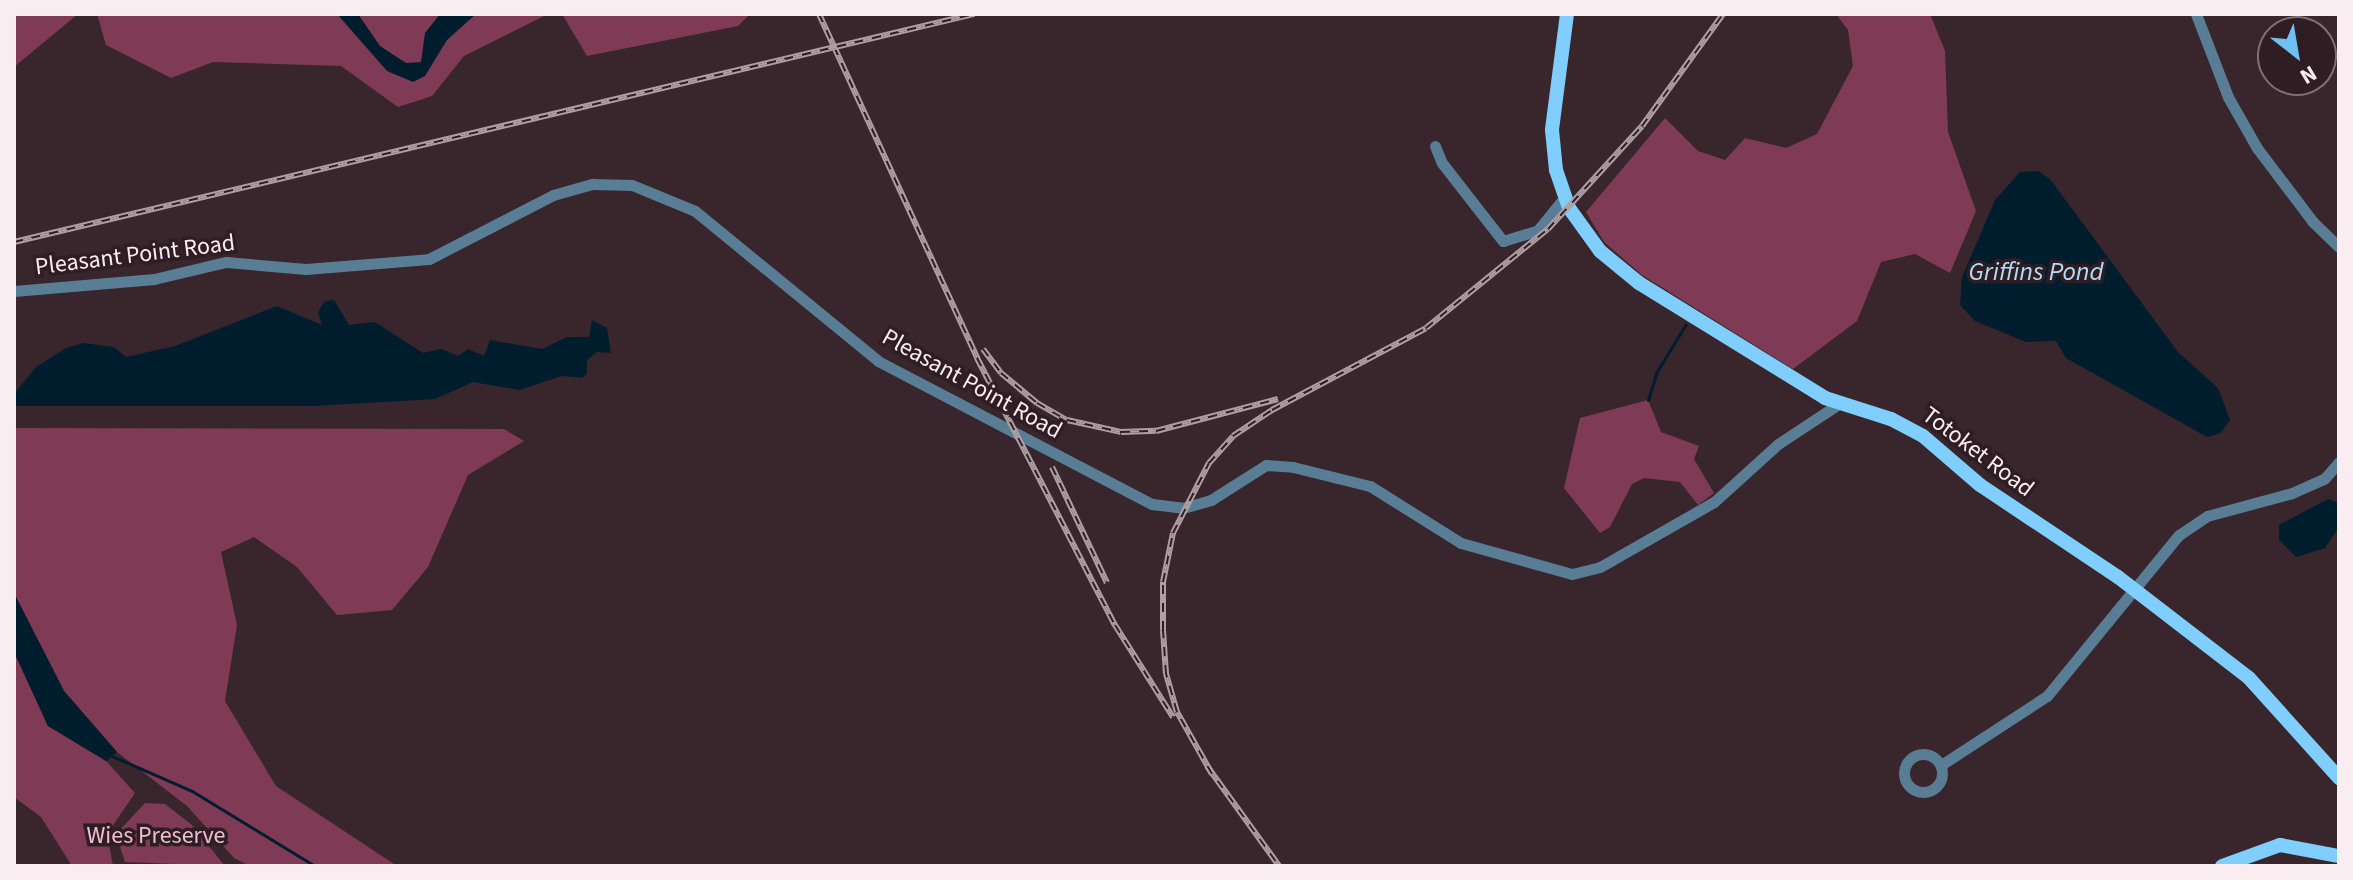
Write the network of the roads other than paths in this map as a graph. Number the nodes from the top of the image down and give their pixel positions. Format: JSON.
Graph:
{"nodes":[{"id":1,"x":1567,"y":14,"type":"edge"},
{"id":2,"x":2196,"y":14,"type":"edge"},
{"id":3,"x":1435,"y":146,"type":"dead end"},
{"id":4,"x":1564,"y":198,"type":"junction"},
{"id":5,"x":2339,"y":247,"type":"edge"},
{"id":6,"x":14,"y":291,"type":"edge"},
{"id":7,"x":1837,"y":405,"type":"junction"},
{"id":8,"x":2339,"y":462,"type":"edge"},
{"id":9,"x":2132,"y":587,"type":"junction"},
{"id":10,"x":1941,"y":765,"type":"dead end"},
{"id":11,"x":2339,"y":778,"type":"edge"},
{"id":12,"x":2339,"y":856,"type":"edge"},
{"id":13,"x":2222,"y":866,"type":"edge"}],
"edges":[{"from":1,"to":4,"type":"main road","name":"Totoket Road"},
{"from":2,"to":5,"type":"street"},
{"from":3,"to":4,"type":"street"},
{"from":4,"to":7,"type":"main road","name":"Totoket Road"},
{"from":6,"to":7,"type":"street","name":"Pleasant Point Road"},
{"from":7,"to":9,"type":"main road","name":"Totoket Road"},
{"from":8,"to":9,"type":"street"},
{"from":9,"to":10,"type":"street"},
{"from":9,"to":11,"type":"main road","name":"Totoket Road"},
{"from":12,"to":13,"type":"main road"}]}
